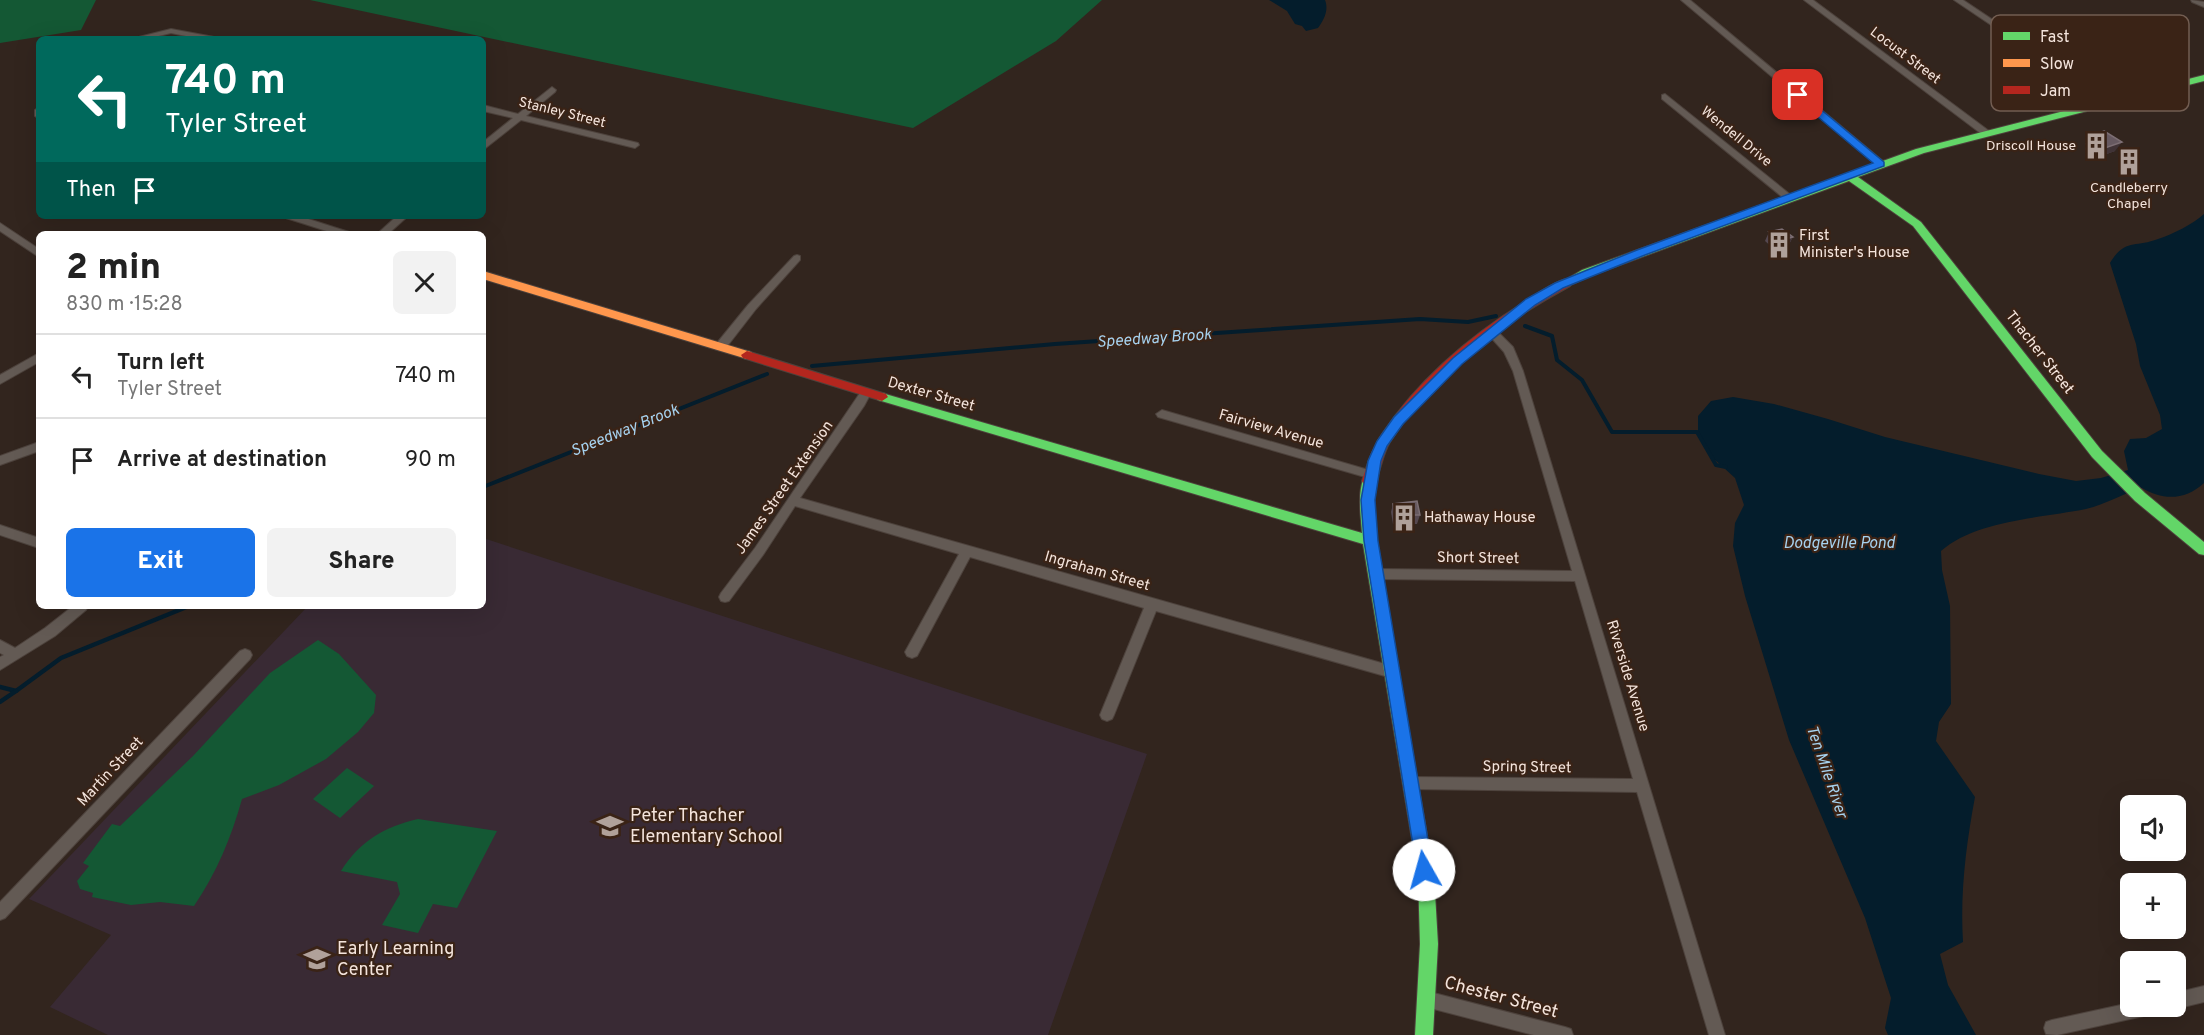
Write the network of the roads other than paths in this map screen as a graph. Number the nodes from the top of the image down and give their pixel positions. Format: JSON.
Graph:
{"nodes":[{"id":1,"x":1684,"y":0,"type":"edge"},
{"id":2,"x":1808,"y":0,"type":"edge"},
{"id":3,"x":1958,"y":0,"type":"edge"},
{"id":4,"x":2195,"y":0,"type":"edge"},
{"id":5,"x":2204,"y":5,"type":"edge"},
{"id":6,"x":1991,"y":22,"type":"edge"},
{"id":7,"x":145,"y":36,"type":"edge"},
{"id":8,"x":198,"y":36,"type":"edge"},
{"id":9,"x":2204,"y":78,"type":"edge"},
{"id":10,"x":2189,"y":82,"type":"edge"},
{"id":11,"x":552,"y":90,"type":"dead end"},
{"id":12,"x":1665,"y":97,"type":"dead end"},
{"id":13,"x":486,"y":109,"type":"edge"},
{"id":14,"x":2071,"y":111,"type":"edge"},
{"id":15,"x":518,"y":116,"type":"junction"},
{"id":16,"x":1986,"y":133,"type":"junction"},
{"id":17,"x":486,"y":144,"type":"edge"},
{"id":18,"x":635,"y":145,"type":"dead end"},
{"id":19,"x":1881,"y":164,"type":"junction"},
{"id":20,"x":1849,"y":176,"type":"junction"},
{"id":21,"x":1789,"y":198,"type":"junction"},
{"id":22,"x":298,"y":219,"type":"edge"},
{"id":23,"x":400,"y":219,"type":"edge"},
{"id":24,"x":0,"y":226,"type":"edge"},
{"id":25,"x":336,"y":231,"type":"edge"},
{"id":26,"x":386,"y":231,"type":"edge"},
{"id":27,"x":36,"y":252,"type":"edge"},
{"id":28,"x":797,"y":258,"type":"dead end"},
{"id":29,"x":486,"y":276,"type":"edge"},
{"id":30,"x":1492,"y":333,"type":"junction"},
{"id":31,"x":721,"y":346,"type":"junction"},
{"id":32,"x":36,"y":359,"type":"edge"},
{"id":33,"x":0,"y":380,"type":"edge"},
{"id":34,"x":866,"y":393,"type":"junction"},
{"id":35,"x":1162,"y":414,"type":"dead end"},
{"id":36,"x":36,"y":447,"type":"edge"},
{"id":37,"x":0,"y":461,"type":"edge"},
{"id":38,"x":1372,"y":475,"type":"junction"},
{"id":39,"x":793,"y":501,"type":"junction"},
{"id":40,"x":0,"y":530,"type":"edge"},
{"id":41,"x":1371,"y":541,"type":"junction"},
{"id":42,"x":36,"y":542,"type":"edge"},
{"id":43,"x":2204,"y":550,"type":"edge"},
{"id":44,"x":967,"y":551,"type":"junction"},
{"id":45,"x":1375,"y":574,"type":"junction"},
{"id":46,"x":1580,"y":576,"type":"junction"},
{"id":47,"x":725,"y":597,"type":"dead end"},
{"id":48,"x":1152,"y":605,"type":"junction"},
{"id":49,"x":78,"y":609,"type":"edge"},
{"id":50,"x":0,"y":646,"type":"edge"},
{"id":51,"x":912,"y":652,"type":"dead end"},
{"id":52,"x":15,"y":654,"type":"junction"},
{"id":53,"x":245,"y":655,"type":"dead end"},
{"id":54,"x":0,"y":664,"type":"edge"},
{"id":55,"x":1392,"y":672,"type":"junction"},
{"id":56,"x":1107,"y":715,"type":"dead end"},
{"id":57,"x":1410,"y":783,"type":"junction"},
{"id":58,"x":1643,"y":786,"type":"junction"},
{"id":59,"x":0,"y":913,"type":"edge"},
{"id":60,"x":2204,"y":994,"type":"edge"},
{"id":61,"x":2186,"y":998,"type":"edge"},
{"id":62,"x":1426,"y":999,"type":"junction"},
{"id":63,"x":2120,"y":1013,"type":"edge"},
{"id":64,"x":2052,"y":1028,"type":"dead end"},
{"id":65,"x":1424,"y":1035,"type":"edge"},
{"id":66,"x":1566,"y":1035,"type":"edge"},
{"id":67,"x":1716,"y":1035,"type":"edge"}],
"edges":[{"from":1,"to":19,"type":"street"},
{"from":2,"to":16,"type":"street","name":"Locust Street"},
{"from":3,"to":6,"type":"street"},
{"from":4,"to":5,"type":"street"},
{"from":7,"to":8,"type":"street"},
{"from":9,"to":10,"type":"main road"},
{"from":11,"to":15,"type":"street"},
{"from":12,"to":21,"type":"street","name":"Wendell Drive"},
{"from":13,"to":15,"type":"street","name":"Stanley Street"},
{"from":14,"to":16,"type":"main road"},
{"from":15,"to":17,"type":"street"},
{"from":15,"to":18,"type":"street","name":"Stanley Street"},
{"from":16,"to":19,"type":"main road"},
{"from":19,"to":20,"type":"main road"},
{"from":20,"to":21,"type":"main road"},
{"from":20,"to":43,"type":"main road","name":"Thacher Street"},
{"from":21,"to":30,"type":"main road"},
{"from":22,"to":25,"type":"street"},
{"from":23,"to":26,"type":"street"},
{"from":24,"to":27,"type":"street"},
{"from":28,"to":31,"type":"street"},
{"from":29,"to":31,"type":"main road","name":"Dexter Street"},
{"from":30,"to":38,"type":"main road"},
{"from":30,"to":46,"type":"street","name":"Riverside Avenue"},
{"from":31,"to":34,"type":"main road","name":"Dexter Street"},
{"from":32,"to":33,"type":"street"},
{"from":34,"to":39,"type":"street","name":"James Street Extension"},
{"from":34,"to":41,"type":"main road","name":"Dexter Street"},
{"from":35,"to":38,"type":"street","name":"Fairview Avenue"},
{"from":36,"to":37,"type":"street"},
{"from":38,"to":41,"type":"main road"},
{"from":39,"to":44,"type":"street","name":"Ingraham Street"},
{"from":39,"to":47,"type":"street","name":"James Street Extension"},
{"from":40,"to":42,"type":"street"},
{"from":41,"to":45,"type":"main road"},
{"from":44,"to":48,"type":"street","name":"Ingraham Street"},
{"from":44,"to":51,"type":"street"},
{"from":45,"to":46,"type":"street","name":"Short Street"},
{"from":45,"to":55,"type":"main road"},
{"from":46,"to":58,"type":"street","name":"Riverside Avenue"},
{"from":48,"to":55,"type":"street","name":"Ingraham Street"},
{"from":48,"to":56,"type":"street"},
{"from":49,"to":52,"type":"street"},
{"from":50,"to":52,"type":"street"},
{"from":52,"to":54,"type":"street"},
{"from":53,"to":59,"type":"street","name":"Martin Street"},
{"from":55,"to":57,"type":"main road"},
{"from":57,"to":58,"type":"street","name":"Spring Street"},
{"from":57,"to":62,"type":"main road"},
{"from":58,"to":67,"type":"street","name":"Riverside Avenue"},
{"from":60,"to":61,"type":"street"},
{"from":62,"to":65,"type":"main road"},
{"from":62,"to":66,"type":"street","name":"Chester Street"},
{"from":63,"to":64,"type":"street"}]}
